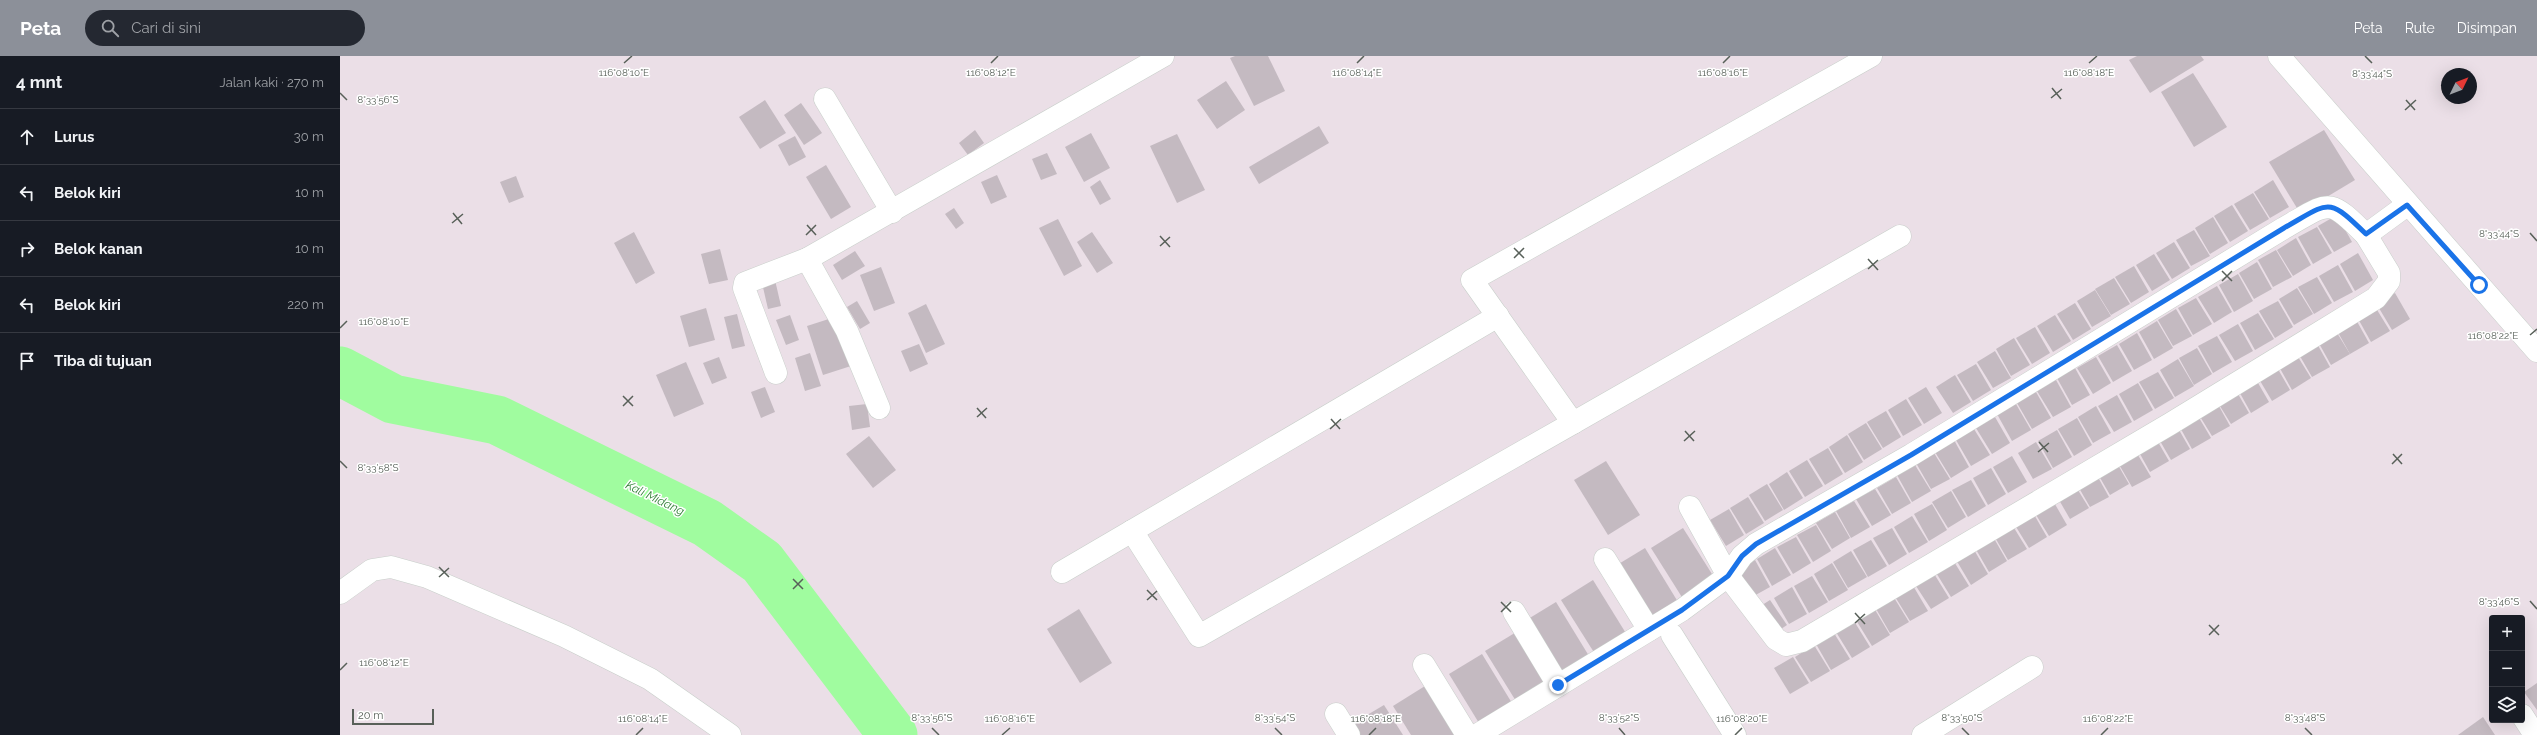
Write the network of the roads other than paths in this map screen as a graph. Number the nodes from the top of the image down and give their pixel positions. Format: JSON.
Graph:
{"nodes":[{"id":1,"x":1163,"y":56,"type":"edge"},
{"id":2,"x":1871,"y":56,"type":"edge"},
{"id":3,"x":2279,"y":56,"type":"edge"},
{"id":4,"x":825,"y":99,"type":"dead end"},
{"id":5,"x":2407,"y":205,"type":"junction"},
{"id":6,"x":892,"y":212,"type":"junction"},
{"id":7,"x":2366,"y":234,"type":"junction"},
{"id":8,"x":1900,"y":236,"type":"dead end"},
{"id":9,"x":808,"y":259,"type":"junction"},
{"id":10,"x":1498,"y":316,"type":"junction"},
{"id":11,"x":2537,"y":351,"type":"edge"},
{"id":12,"x":776,"y":373,"type":"dead end"},
{"id":13,"x":879,"y":408,"type":"dead end"},
{"id":14,"x":1573,"y":423,"type":"junction"},
{"id":15,"x":1690,"y":508,"type":"dead end"},
{"id":16,"x":1132,"y":531,"type":"junction"},
{"id":17,"x":1605,"y":559,"type":"dead end"},
{"id":18,"x":1062,"y":572,"type":"dead end"},
{"id":19,"x":1728,"y":576,"type":"junction"},
{"id":20,"x":340,"y":593,"type":"edge"},
{"id":21,"x":1514,"y":612,"type":"dead end"},
{"id":22,"x":1649,"y":630,"type":"junction"},
{"id":23,"x":1672,"y":635,"type":"dead end"},
{"id":24,"x":1424,"y":665,"type":"dead end"},
{"id":25,"x":2032,"y":667,"type":"dead end"},
{"id":26,"x":1558,"y":685,"type":"junction"},
{"id":27,"x":1336,"y":714,"type":"dead end"},
{"id":28,"x":2525,"y":720,"type":"edge"},
{"id":29,"x":730,"y":735,"type":"edge"},
{"id":30,"x":1349,"y":735,"type":"edge"},
{"id":31,"x":1467,"y":735,"type":"edge"},
{"id":32,"x":1477,"y":735,"type":"edge"},
{"id":33,"x":1735,"y":735,"type":"edge"},
{"id":34,"x":1923,"y":735,"type":"edge"},
{"id":35,"x":2535,"y":735,"type":"edge"}],
"edges":[{"from":1,"to":6,"type":"street"},
{"from":2,"to":10,"type":"street"},
{"from":3,"to":5,"type":"street"},
{"from":4,"to":6,"type":"street"},
{"from":5,"to":7,"type":"street"},
{"from":5,"to":11,"type":"street"},
{"from":6,"to":9,"type":"street"},
{"from":7,"to":19,"type":"street"},
{"from":7,"to":19,"type":"street"},
{"from":8,"to":14,"type":"street"},
{"from":9,"to":12,"type":"street"},
{"from":9,"to":13,"type":"street"},
{"from":10,"to":14,"type":"street"},
{"from":10,"to":16,"type":"street"},
{"from":14,"to":16,"type":"street"},
{"from":15,"to":19,"type":"street"},
{"from":16,"to":18,"type":"street"},
{"from":17,"to":22,"type":"street"},
{"from":19,"to":22,"type":"street"},
{"from":20,"to":29,"type":"street"},
{"from":21,"to":26,"type":"street"},
{"from":22,"to":26,"type":"street"},
{"from":23,"to":33,"type":"street"},
{"from":24,"to":31,"type":"street"},
{"from":25,"to":34,"type":"street"},
{"from":26,"to":32,"type":"street"},
{"from":27,"to":30,"type":"street"},
{"from":28,"to":35,"type":"street"}]}
